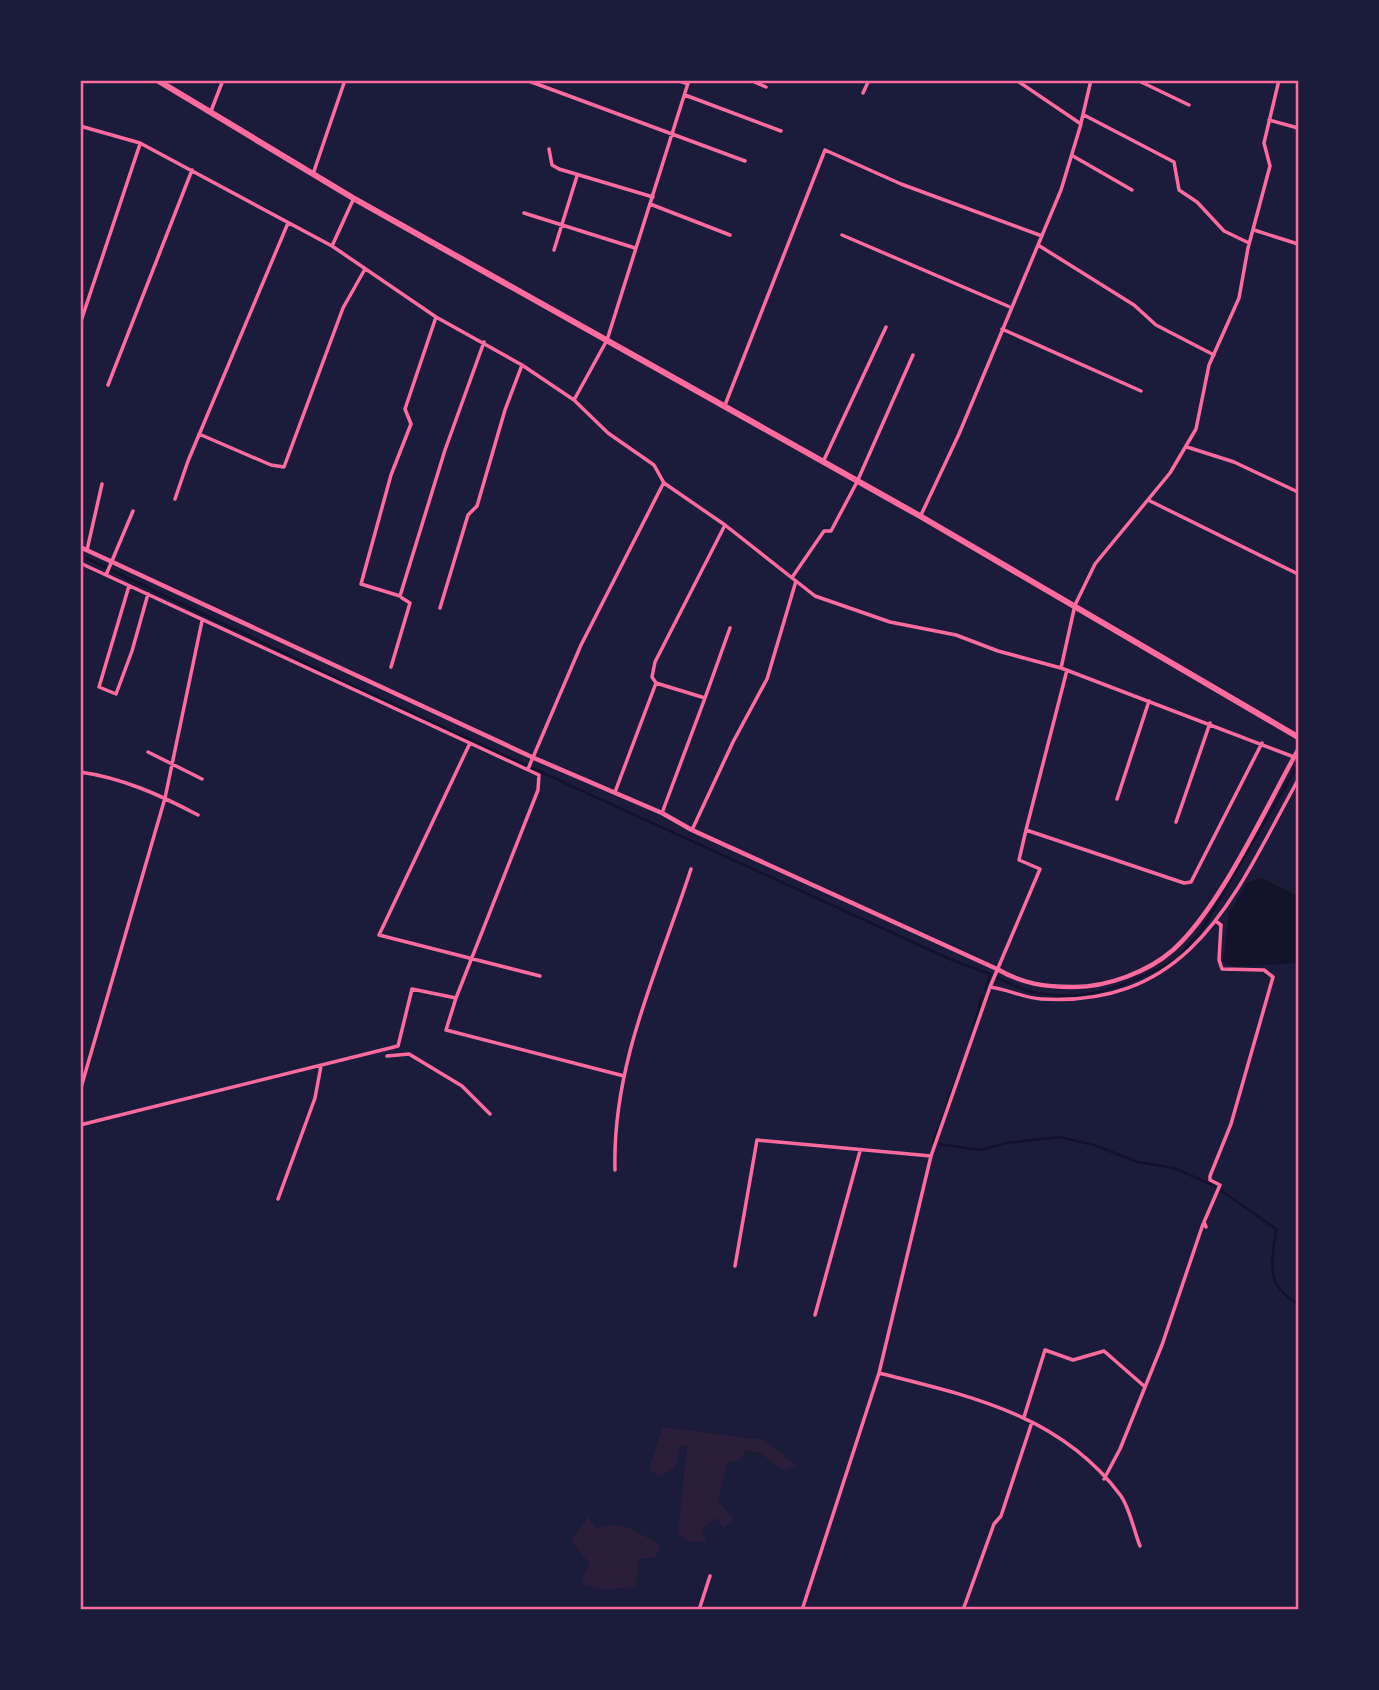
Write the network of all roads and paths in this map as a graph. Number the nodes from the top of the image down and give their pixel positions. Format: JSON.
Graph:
{"nodes":[{"id":1,"x":156,"y":80,"type":"edge"},
{"id":2,"x":173,"y":80,"type":"edge"},
{"id":3,"x":223,"y":80,"type":"edge"},
{"id":4,"x":345,"y":80,"type":"edge"},
{"id":5,"x":526,"y":80,"type":"edge"},
{"id":6,"x":677,"y":80,"type":"edge"},
{"id":7,"x":750,"y":80,"type":"edge"},
{"id":8,"x":869,"y":80,"type":"edge"},
{"id":9,"x":1016,"y":80,"type":"edge"},
{"id":10,"x":1091,"y":80,"type":"edge"},
{"id":11,"x":1137,"y":80,"type":"edge"},
{"id":12,"x":1279,"y":80,"type":"edge"},
{"id":13,"x":689,"y":82,"type":"edge"},
{"id":14,"x":766,"y":87,"type":"dead end"},
{"id":15,"x":170,"y":89,"type":"junction"},
{"id":16,"x":863,"y":93,"type":"dead end"},
{"id":17,"x":684,"y":95,"type":"junction"},
{"id":18,"x":1189,"y":105,"type":"dead end"},
{"id":19,"x":210,"y":112,"type":"junction"},
{"id":20,"x":1084,"y":115,"type":"junction"},
{"id":21,"x":1269,"y":120,"type":"junction"},
{"id":22,"x":1081,"y":124,"type":"junction"},
{"id":23,"x":80,"y":126,"type":"edge"},
{"id":24,"x":1298,"y":128,"type":"edge"},
{"id":25,"x":781,"y":131,"type":"dead end"},
{"id":26,"x":672,"y":135,"type":"junction"},
{"id":27,"x":140,"y":143,"type":"junction"},
{"id":28,"x":549,"y":149,"type":"dead end"},
{"id":29,"x":1073,"y":156,"type":"junction"},
{"id":30,"x":746,"y":161,"type":"dead end"},
{"id":31,"x":192,"y":170,"type":"junction"},
{"id":32,"x":313,"y":174,"type":"junction"},
{"id":33,"x":577,"y":175,"type":"junction"},
{"id":34,"x":1132,"y":190,"type":"dead end"},
{"id":35,"x":653,"y":197,"type":"junction"},
{"id":36,"x":354,"y":198,"type":"junction"},
{"id":37,"x":650,"y":204,"type":"junction"},
{"id":38,"x":524,"y":214,"type":"dead end"},
{"id":39,"x":289,"y":222,"type":"junction"},
{"id":40,"x":561,"y":225,"type":"junction"},
{"id":41,"x":1253,"y":230,"type":"junction"},
{"id":42,"x":730,"y":235,"type":"dead end"},
{"id":43,"x":842,"y":235,"type":"dead end"},
{"id":44,"x":1042,"y":236,"type":"junction"},
{"id":45,"x":1249,"y":243,"type":"junction"},
{"id":46,"x":1298,"y":244,"type":"edge"},
{"id":47,"x":1038,"y":245,"type":"junction"},
{"id":48,"x":332,"y":246,"type":"junction"},
{"id":49,"x":635,"y":248,"type":"junction"},
{"id":50,"x":554,"y":250,"type":"dead end"},
{"id":51,"x":365,"y":268,"type":"junction"},
{"id":52,"x":1011,"y":307,"type":"junction"},
{"id":53,"x":436,"y":317,"type":"junction"},
{"id":54,"x":80,"y":324,"type":"edge"},
{"id":55,"x":886,"y":327,"type":"dead end"},
{"id":56,"x":1002,"y":330,"type":"junction"},
{"id":57,"x":607,"y":340,"type":"junction"},
{"id":58,"x":484,"y":342,"type":"junction"},
{"id":59,"x":913,"y":355,"type":"dead end"},
{"id":60,"x":1214,"y":355,"type":"junction"},
{"id":61,"x":522,"y":365,"type":"junction"},
{"id":62,"x":108,"y":385,"type":"dead end"},
{"id":63,"x":1141,"y":391,"type":"dead end"},
{"id":64,"x":575,"y":400,"type":"junction"},
{"id":65,"x":724,"y":407,"type":"junction"},
{"id":66,"x":199,"y":434,"type":"junction"},
{"id":67,"x":1187,"y":447,"type":"junction"},
{"id":68,"x":823,"y":462,"type":"junction"},
{"id":69,"x":857,"y":482,"type":"junction"},
{"id":70,"x":664,"y":483,"type":"junction"},
{"id":71,"x":102,"y":484,"type":"dead end"},
{"id":72,"x":1298,"y":492,"type":"edge"},
{"id":73,"x":175,"y":499,"type":"dead end"},
{"id":74,"x":1149,"y":500,"type":"junction"},
{"id":75,"x":133,"y":511,"type":"dead end"},
{"id":76,"x":920,"y":516,"type":"junction"},
{"id":77,"x":725,"y":525,"type":"junction"},
{"id":78,"x":80,"y":547,"type":"edge"},
{"id":79,"x":86,"y":550,"type":"junction"},
{"id":80,"x":111,"y":561,"type":"junction"},
{"id":81,"x":80,"y":563,"type":"edge"},
{"id":82,"x":1298,"y":574,"type":"edge"},
{"id":83,"x":106,"y":575,"type":"junction"},
{"id":84,"x":792,"y":576,"type":"junction"},
{"id":85,"x":796,"y":581,"type":"junction"},
{"id":86,"x":129,"y":586,"type":"junction"},
{"id":87,"x":148,"y":594,"type":"junction"},
{"id":88,"x":402,"y":598,"type":"dead end"},
{"id":89,"x":1074,"y":605,"type":"junction"},
{"id":90,"x":440,"y":608,"type":"dead end"},
{"id":91,"x":202,"y":621,"type":"junction"},
{"id":92,"x":730,"y":628,"type":"dead end"},
{"id":93,"x":391,"y":667,"type":"dead end"},
{"id":94,"x":1064,"y":669,"type":"junction"},
{"id":95,"x":656,"y":683,"type":"junction"},
{"id":96,"x":705,"y":698,"type":"junction"},
{"id":97,"x":1149,"y":701,"type":"junction"},
{"id":98,"x":1209,"y":723,"type":"junction"},
{"id":99,"x":1298,"y":737,"type":"edge"},
{"id":100,"x":470,"y":743,"type":"junction"},
{"id":101,"x":1262,"y":743,"type":"junction"},
{"id":102,"x":1298,"y":750,"type":"edge"},
{"id":103,"x":148,"y":751,"type":"dead end"},
{"id":104,"x":1294,"y":757,"type":"junction"},
{"id":105,"x":533,"y":760,"type":"junction"},
{"id":106,"x":172,"y":764,"type":"junction"},
{"id":107,"x":528,"y":769,"type":"junction"},
{"id":108,"x":80,"y":772,"type":"edge"},
{"id":109,"x":202,"y":779,"type":"dead end"},
{"id":110,"x":1298,"y":780,"type":"edge"},
{"id":111,"x":615,"y":792,"type":"junction"},
{"id":112,"x":165,"y":798,"type":"junction"},
{"id":113,"x":1117,"y":799,"type":"dead end"},
{"id":114,"x":662,"y":813,"type":"junction"},
{"id":115,"x":198,"y":815,"type":"dead end"},
{"id":116,"x":1176,"y":822,"type":"dead end"},
{"id":117,"x":1026,"y":830,"type":"junction"},
{"id":118,"x":692,"y":831,"type":"junction"},
{"id":119,"x":691,"y":869,"type":"dead end"},
{"id":120,"x":1217,"y":922,"type":"junction"},
{"id":121,"x":470,"y":958,"type":"junction"},
{"id":122,"x":997,"y":969,"type":"junction"},
{"id":123,"x":540,"y":976,"type":"dead end"},
{"id":124,"x":990,"y":987,"type":"junction"},
{"id":125,"x":456,"y":998,"type":"junction"},
{"id":126,"x":387,"y":1056,"type":"dead end"},
{"id":127,"x":321,"y":1066,"type":"junction"},
{"id":128,"x":624,"y":1076,"type":"junction"},
{"id":129,"x":80,"y":1091,"type":"edge"},
{"id":130,"x":490,"y":1114,"type":"dead end"},
{"id":131,"x":80,"y":1125,"type":"edge"},
{"id":132,"x":860,"y":1151,"type":"junction"},
{"id":133,"x":931,"y":1156,"type":"junction"},
{"id":134,"x":615,"y":1170,"type":"dead end"},
{"id":135,"x":278,"y":1199,"type":"dead end"},
{"id":136,"x":735,"y":1266,"type":"dead end"},
{"id":137,"x":815,"y":1315,"type":"dead end"},
{"id":138,"x":879,"y":1373,"type":"junction"},
{"id":139,"x":1144,"y":1386,"type":"junction"},
{"id":140,"x":1024,"y":1417,"type":"junction"},
{"id":141,"x":1032,"y":1421,"type":"junction"},
{"id":142,"x":1104,"y":1479,"type":"junction"},
{"id":143,"x":1140,"y":1546,"type":"dead end"},
{"id":144,"x":710,"y":1576,"type":"dead end"},
{"id":145,"x":699,"y":1609,"type":"edge"},
{"id":146,"x":802,"y":1609,"type":"edge"},
{"id":147,"x":963,"y":1609,"type":"edge"}],
"edges":[{"from":1,"to":15,"type":"main road"},
{"from":2,"to":15,"type":"street"},
{"from":3,"to":19,"type":"street"},
{"from":4,"to":32,"type":"street"},
{"from":5,"to":26,"type":"street"},
{"from":6,"to":13,"type":"street"},
{"from":7,"to":14,"type":"street"},
{"from":8,"to":16,"type":"street"},
{"from":9,"to":22,"type":"street"},
{"from":10,"to":20,"type":"street"},
{"from":11,"to":18,"type":"street"},
{"from":12,"to":21,"type":"street"},
{"from":13,"to":17,"type":"street"},
{"from":15,"to":19,"type":"main road"},
{"from":17,"to":25,"type":"street"},
{"from":17,"to":26,"type":"street"},
{"from":19,"to":32,"type":"main road"},
{"from":20,"to":22,"type":"street"},
{"from":20,"to":45,"type":"street"},
{"from":21,"to":24,"type":"street"},
{"from":21,"to":41,"type":"street"},
{"from":22,"to":29,"type":"street"},
{"from":23,"to":27,"type":"street"},
{"from":26,"to":30,"type":"street"},
{"from":26,"to":35,"type":"street"},
{"from":27,"to":31,"type":"street"},
{"from":27,"to":54,"type":"street"},
{"from":28,"to":33,"type":"street"},
{"from":29,"to":34,"type":"street"},
{"from":29,"to":44,"type":"street"},
{"from":31,"to":39,"type":"street"},
{"from":31,"to":62,"type":"street"},
{"from":32,"to":36,"type":"main road"},
{"from":33,"to":35,"type":"street"},
{"from":33,"to":40,"type":"street"},
{"from":35,"to":37,"type":"street"},
{"from":36,"to":48,"type":"street"},
{"from":36,"to":57,"type":"main road"},
{"from":37,"to":42,"type":"street"},
{"from":37,"to":49,"type":"street"},
{"from":38,"to":40,"type":"street"},
{"from":39,"to":48,"type":"street"},
{"from":39,"to":66,"type":"street"},
{"from":40,"to":49,"type":"street"},
{"from":40,"to":50,"type":"street"},
{"from":41,"to":45,"type":"street"},
{"from":41,"to":46,"type":"street"},
{"from":43,"to":52,"type":"street"},
{"from":44,"to":47,"type":"street"},
{"from":44,"to":65,"type":"street"},
{"from":45,"to":60,"type":"street"},
{"from":47,"to":52,"type":"street"},
{"from":47,"to":60,"type":"street"},
{"from":48,"to":51,"type":"street"},
{"from":49,"to":57,"type":"street"},
{"from":51,"to":53,"type":"street"},
{"from":51,"to":66,"type":"street"},
{"from":52,"to":56,"type":"street"},
{"from":53,"to":58,"type":"street"},
{"from":53,"to":58,"type":"street"},
{"from":55,"to":68,"type":"street"},
{"from":56,"to":63,"type":"street"},
{"from":56,"to":76,"type":"street"},
{"from":57,"to":64,"type":"street"},
{"from":57,"to":65,"type":"main road"},
{"from":58,"to":61,"type":"street"},
{"from":59,"to":69,"type":"street"},
{"from":60,"to":67,"type":"street"},
{"from":61,"to":64,"type":"street"},
{"from":61,"to":90,"type":"street"},
{"from":64,"to":70,"type":"street"},
{"from":65,"to":68,"type":"main road"},
{"from":66,"to":73,"type":"street"},
{"from":67,"to":72,"type":"street"},
{"from":67,"to":74,"type":"street"},
{"from":68,"to":69,"type":"main road"},
{"from":69,"to":76,"type":"main road"},
{"from":69,"to":84,"type":"street"},
{"from":70,"to":77,"type":"street"},
{"from":70,"to":105,"type":"street"},
{"from":71,"to":79,"type":"street"},
{"from":74,"to":82,"type":"street"},
{"from":74,"to":89,"type":"street"},
{"from":75,"to":80,"type":"street"},
{"from":76,"to":89,"type":"main road"},
{"from":77,"to":84,"type":"street"},
{"from":77,"to":95,"type":"street"},
{"from":78,"to":79,"type":"street"},
{"from":79,"to":80,"type":"street"},
{"from":80,"to":83,"type":"street"},
{"from":80,"to":105,"type":"street"},
{"from":81,"to":83,"type":"street"},
{"from":83,"to":86,"type":"street"},
{"from":84,"to":85,"type":"street"},
{"from":85,"to":94,"type":"street"},
{"from":85,"to":118,"type":"street"},
{"from":86,"to":87,"type":"street"},
{"from":86,"to":87,"type":"street"},
{"from":87,"to":91,"type":"street"},
{"from":88,"to":93,"type":"street"},
{"from":89,"to":94,"type":"street"},
{"from":89,"to":99,"type":"main road"},
{"from":91,"to":100,"type":"street"},
{"from":91,"to":106,"type":"street"},
{"from":92,"to":96,"type":"street"},
{"from":94,"to":97,"type":"street"},
{"from":94,"to":117,"type":"street"},
{"from":95,"to":96,"type":"street"},
{"from":95,"to":111,"type":"street"},
{"from":96,"to":114,"type":"street"},
{"from":97,"to":98,"type":"street"},
{"from":97,"to":113,"type":"street"},
{"from":98,"to":101,"type":"street"},
{"from":98,"to":116,"type":"street"},
{"from":100,"to":107,"type":"street"},
{"from":100,"to":121,"type":"street"},
{"from":101,"to":104,"type":"street"},
{"from":101,"to":117,"type":"street"},
{"from":102,"to":104,"type":"street"},
{"from":103,"to":106,"type":"street"},
{"from":104,"to":122,"type":"street"},
{"from":105,"to":107,"type":"street"},
{"from":105,"to":111,"type":"street"},
{"from":106,"to":109,"type":"street"},
{"from":106,"to":112,"type":"street"},
{"from":107,"to":121,"type":"street"},
{"from":108,"to":112,"type":"street"},
{"from":110,"to":120,"type":"street"},
{"from":111,"to":114,"type":"street"},
{"from":112,"to":115,"type":"street"},
{"from":112,"to":129,"type":"street"},
{"from":114,"to":118,"type":"street"},
{"from":117,"to":122,"type":"street"},
{"from":118,"to":122,"type":"street"},
{"from":119,"to":128,"type":"street"},
{"from":120,"to":124,"type":"street"},
{"from":120,"to":139,"type":"street"},
{"from":121,"to":123,"type":"street"},
{"from":121,"to":125,"type":"street"},
{"from":122,"to":124,"type":"street"},
{"from":124,"to":133,"type":"street"},
{"from":125,"to":127,"type":"street"},
{"from":125,"to":128,"type":"street"},
{"from":126,"to":130,"type":"street"},
{"from":127,"to":131,"type":"street"},
{"from":127,"to":135,"type":"street"},
{"from":128,"to":134,"type":"street"},
{"from":132,"to":133,"type":"street"},
{"from":132,"to":136,"type":"street"},
{"from":132,"to":137,"type":"street"},
{"from":133,"to":138,"type":"street"},
{"from":138,"to":140,"type":"street"},
{"from":138,"to":146,"type":"street"},
{"from":139,"to":140,"type":"street"},
{"from":139,"to":142,"type":"street"},
{"from":140,"to":141,"type":"street"},
{"from":141,"to":142,"type":"street"},
{"from":141,"to":147,"type":"street"},
{"from":142,"to":143,"type":"street"},
{"from":144,"to":145,"type":"street"}]}
